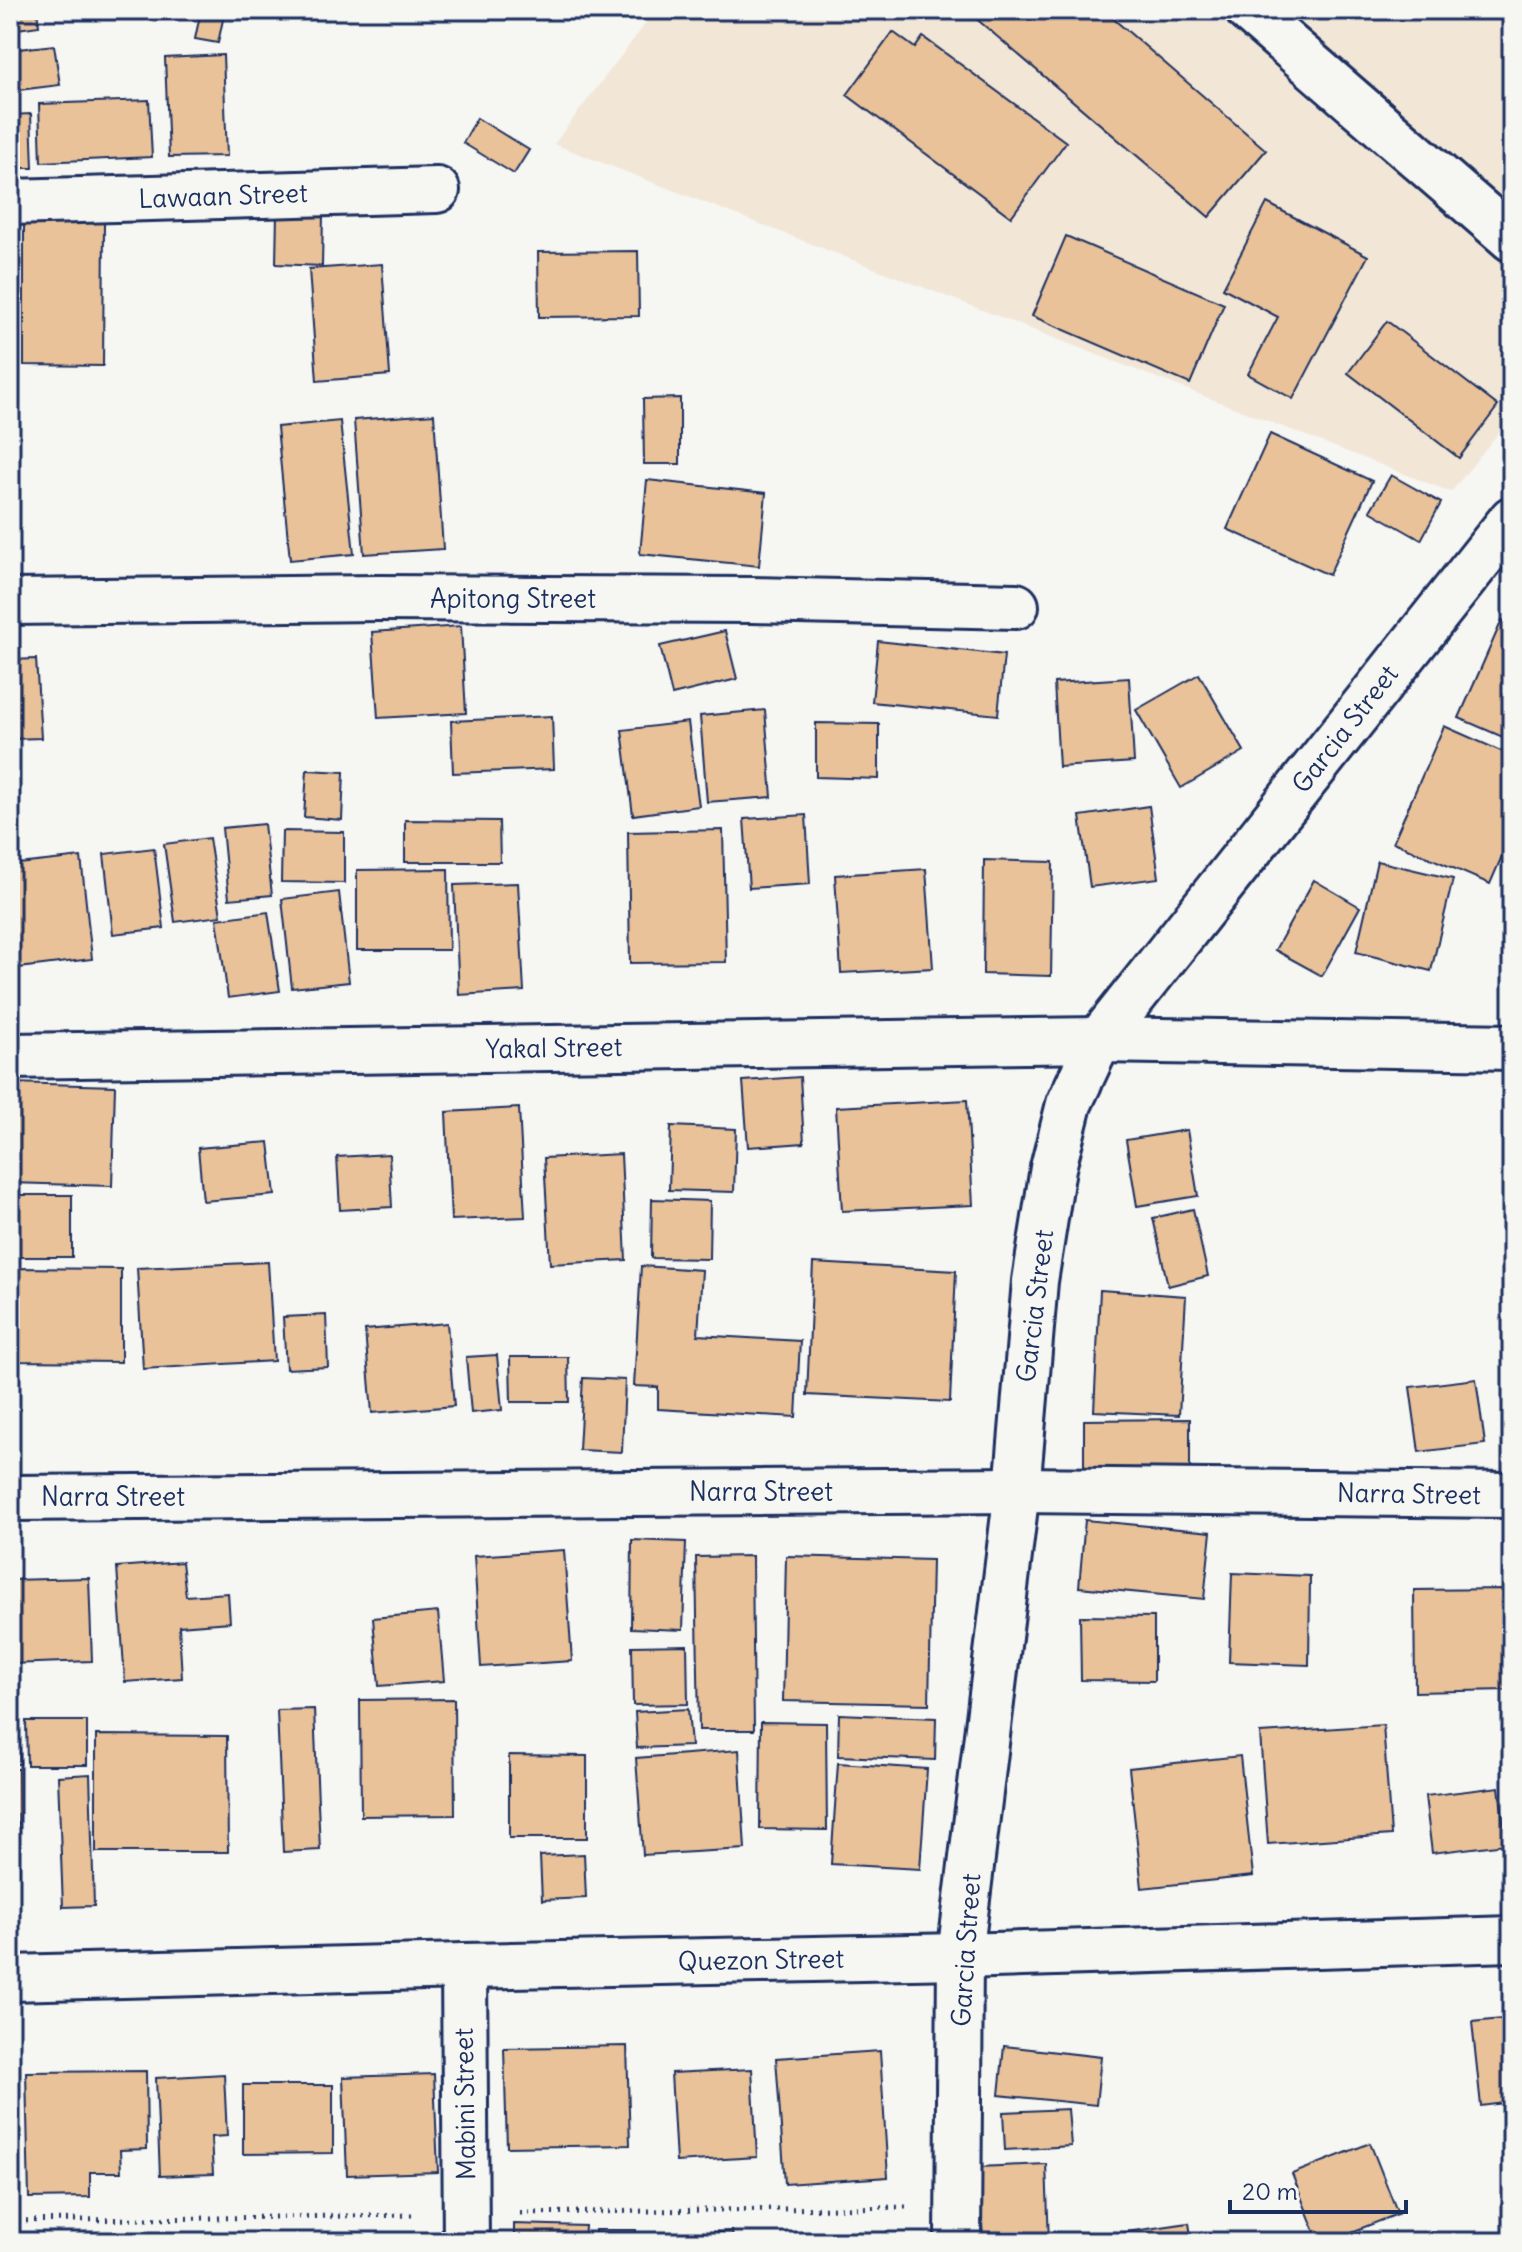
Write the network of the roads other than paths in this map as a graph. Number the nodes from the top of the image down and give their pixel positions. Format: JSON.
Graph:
{"nodes":[{"id":1,"x":1248,"y":10,"type":"edge"},
{"id":2,"x":437,"y":190,"type":"dead end"},
{"id":3,"x":10,"y":202,"type":"edge"},
{"id":4,"x":1512,"y":239,"type":"edge"},
{"id":5,"x":1512,"y":519,"type":"edge"},
{"id":6,"x":10,"y":602,"type":"edge"},
{"id":7,"x":1016,"y":606,"type":"dead end"},
{"id":8,"x":1099,"y":1040,"type":"junction"},
{"id":9,"x":1512,"y":1047,"type":"edge"},
{"id":10,"x":10,"y":1056,"type":"edge"},
{"id":11,"x":1017,"y":1490,"type":"junction"},
{"id":12,"x":1512,"y":1495,"type":"edge"},
{"id":13,"x":10,"y":1498,"type":"edge"},
{"id":14,"x":1512,"y":1939,"type":"edge"},
{"id":15,"x":960,"y":1956,"type":"junction"},
{"id":16,"x":464,"y":1966,"type":"junction"},
{"id":17,"x":10,"y":1978,"type":"edge"},
{"id":18,"x":466,"y":2242,"type":"edge"},
{"id":19,"x":958,"y":2242,"type":"edge"}],
"edges":[{"from":1,"to":4,"type":"street"},
{"from":2,"to":3,"type":"street","name":"Lawaan Street"},
{"from":5,"to":8,"type":"street","name":"Garcia Street"},
{"from":6,"to":7,"type":"street","name":"Apitong Street"},
{"from":8,"to":9,"type":"street","name":"Yakal Street"},
{"from":8,"to":10,"type":"street","name":"Yakal Street"},
{"from":8,"to":11,"type":"street","name":"Garcia Street"},
{"from":11,"to":12,"type":"street","name":"Narra Street"},
{"from":11,"to":13,"type":"street","name":"Narra Street"},
{"from":11,"to":15,"type":"street","name":"Garcia Street"},
{"from":14,"to":15,"type":"street","name":"Quezon Street"},
{"from":15,"to":16,"type":"street","name":"Quezon Street"},
{"from":15,"to":19,"type":"street","name":"Garcia Street"},
{"from":16,"to":17,"type":"street","name":"Quezon Street"},
{"from":16,"to":18,"type":"street","name":"Mabini Street"}]}
